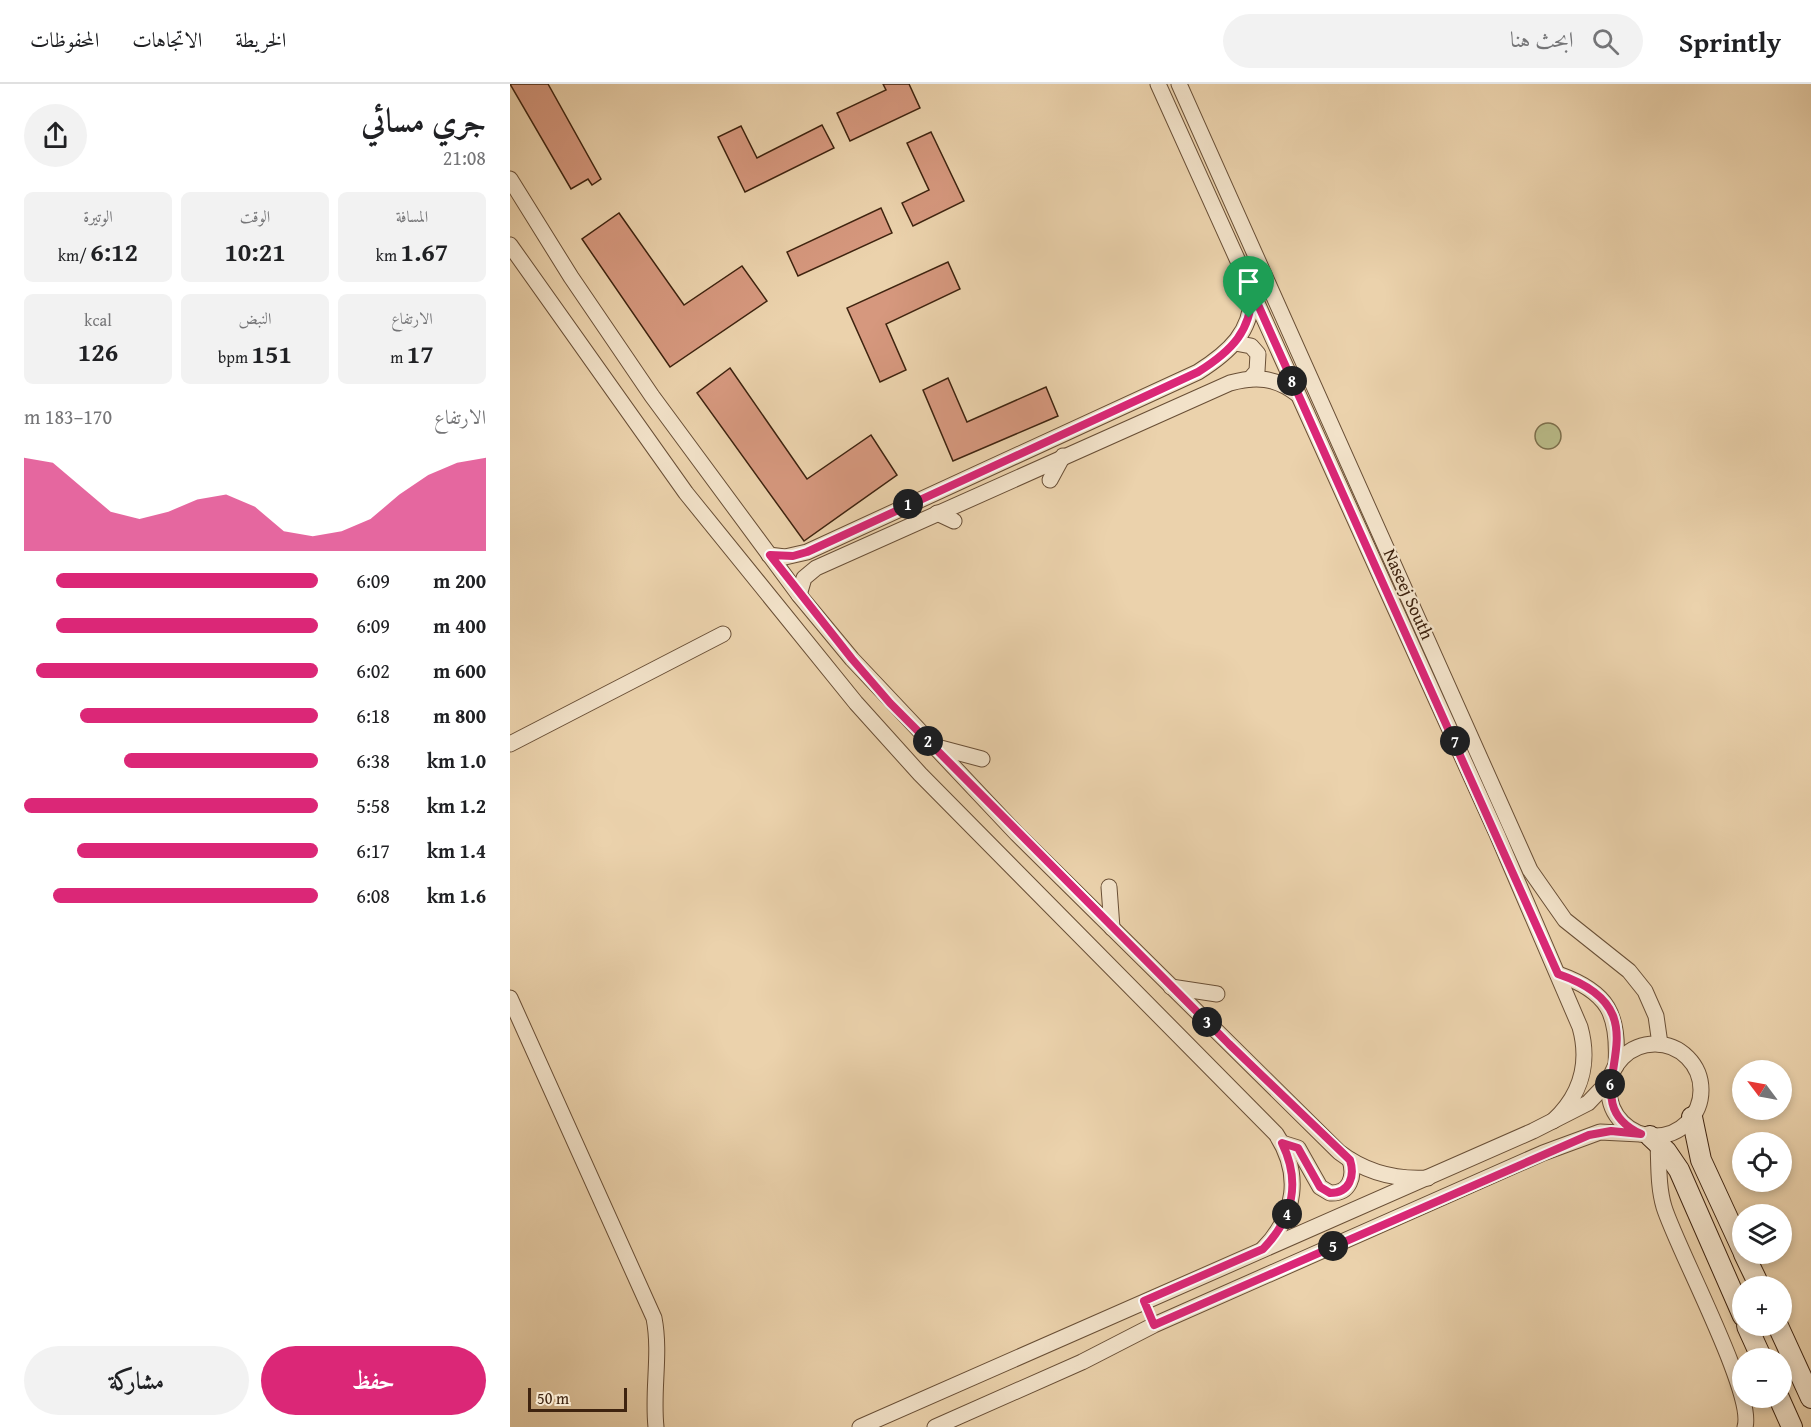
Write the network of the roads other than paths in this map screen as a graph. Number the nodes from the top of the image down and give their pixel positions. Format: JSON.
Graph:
{"nodes":[{"id":1,"x":1158,"y":84,"type":"edge"},
{"id":2,"x":1179,"y":84,"type":"edge"},
{"id":3,"x":510,"y":179,"type":"edge"},
{"id":4,"x":510,"y":244,"type":"edge"},
{"id":5,"x":1251,"y":289,"type":"junction"},
{"id":6,"x":1235,"y":343,"type":"junction"},
{"id":7,"x":1250,"y":379,"type":"junction"},
{"id":8,"x":1297,"y":394,"type":"junction"},
{"id":9,"x":1063,"y":456,"type":"junction"},
{"id":10,"x":1050,"y":480,"type":"dead end"},
{"id":11,"x":937,"y":513,"type":"junction"},
{"id":12,"x":954,"y":521,"type":"dead end"},
{"id":13,"x":800,"y":554,"type":"junction"},
{"id":14,"x":770,"y":555,"type":"junction"},
{"id":15,"x":808,"y":573,"type":"junction"},
{"id":16,"x":799,"y":595,"type":"junction"},
{"id":17,"x":723,"y":634,"type":"dead end"},
{"id":18,"x":510,"y":744,"type":"edge"},
{"id":19,"x":933,"y":746,"type":"junction"},
{"id":20,"x":982,"y":759,"type":"dead end"},
{"id":21,"x":1109,"y":887,"type":"dead end"},
{"id":22,"x":1112,"y":928,"type":"junction"},
{"id":23,"x":1558,"y":974,"type":"junction"},
{"id":24,"x":1171,"y":987,"type":"junction"},
{"id":25,"x":1217,"y":994,"type":"dead end"},
{"id":26,"x":510,"y":998,"type":"edge"},
{"id":27,"x":1660,"y":1044,"type":"junction"},
{"id":28,"x":1613,"y":1073,"type":"junction"},
{"id":29,"x":1692,"y":1117,"type":"junction"},
{"id":30,"x":1553,"y":1121,"type":"junction"},
{"id":31,"x":1650,"y":1137,"type":"junction"},
{"id":32,"x":1282,"y":1143,"type":"junction"},
{"id":33,"x":1350,"y":1160,"type":"junction"},
{"id":34,"x":1428,"y":1178,"type":"junction"},
{"id":35,"x":1732,"y":1226,"type":"edge"},
{"id":36,"x":1263,"y":1249,"type":"junction"},
{"id":37,"x":1732,"y":1291,"type":"edge"},
{"id":38,"x":1144,"y":1301,"type":"junction"},
{"id":39,"x":1154,"y":1325,"type":"junction"},
{"id":40,"x":1783,"y":1336,"type":"edge"},
{"id":41,"x":1811,"y":1398,"type":"edge"},
{"id":42,"x":1783,"y":1408,"type":"edge"},
{"id":43,"x":656,"y":1427,"type":"edge"},
{"id":44,"x":860,"y":1427,"type":"edge"},
{"id":45,"x":935,"y":1427,"type":"edge"},
{"id":46,"x":1745,"y":1427,"type":"edge"},
{"id":47,"x":1792,"y":1427,"type":"edge"}],
"edges":[{"from":1,"to":5,"type":"street","name":"Naseej South"},
{"from":2,"to":27,"type":"street"},
{"from":3,"to":14,"type":"street"},
{"from":4,"to":32,"type":"street"},
{"from":5,"to":6,"type":"street"},
{"from":5,"to":8,"type":"street","name":"Naseej South"},
{"from":6,"to":7,"type":"street"},
{"from":6,"to":13,"type":"street"},
{"from":7,"to":8,"type":"street"},
{"from":7,"to":9,"type":"street"},
{"from":8,"to":23,"type":"street","name":"Naseej South"},
{"from":9,"to":10,"type":"street"},
{"from":9,"to":11,"type":"street"},
{"from":11,"to":12,"type":"street"},
{"from":11,"to":15,"type":"street"},
{"from":13,"to":14,"type":"street"},
{"from":13,"to":15,"type":"street"},
{"from":14,"to":16,"type":"street"},
{"from":15,"to":16,"type":"street"},
{"from":16,"to":19,"type":"street"},
{"from":17,"to":18,"type":"street"},
{"from":19,"to":20,"type":"street"},
{"from":19,"to":22,"type":"street"},
{"from":21,"to":22,"type":"street"},
{"from":22,"to":24,"type":"street"},
{"from":23,"to":28,"type":"street"},
{"from":23,"to":30,"type":"street","name":"Naseej South"},
{"from":24,"to":25,"type":"street"},
{"from":24,"to":33,"type":"street"},
{"from":26,"to":43,"type":"street"},
{"from":27,"to":28,"type":"street"},
{"from":27,"to":29,"type":"street"},
{"from":28,"to":30,"type":"street"},
{"from":28,"to":31,"type":"street"},
{"from":29,"to":31,"type":"street"},
{"from":29,"to":35,"type":"main road"},
{"from":30,"to":34,"type":"street"},
{"from":31,"to":37,"type":"main road"},
{"from":31,"to":39,"type":"street"},
{"from":31,"to":46,"type":"street"},
{"from":32,"to":33,"type":"street"},
{"from":32,"to":36,"type":"street"},
{"from":33,"to":34,"type":"street"},
{"from":34,"to":36,"type":"street"},
{"from":36,"to":38,"type":"street"},
{"from":38,"to":39,"type":"street"},
{"from":38,"to":44,"type":"street"},
{"from":39,"to":45,"type":"street"},
{"from":40,"to":41,"type":"main road"},
{"from":42,"to":47,"type":"main road"}]}
